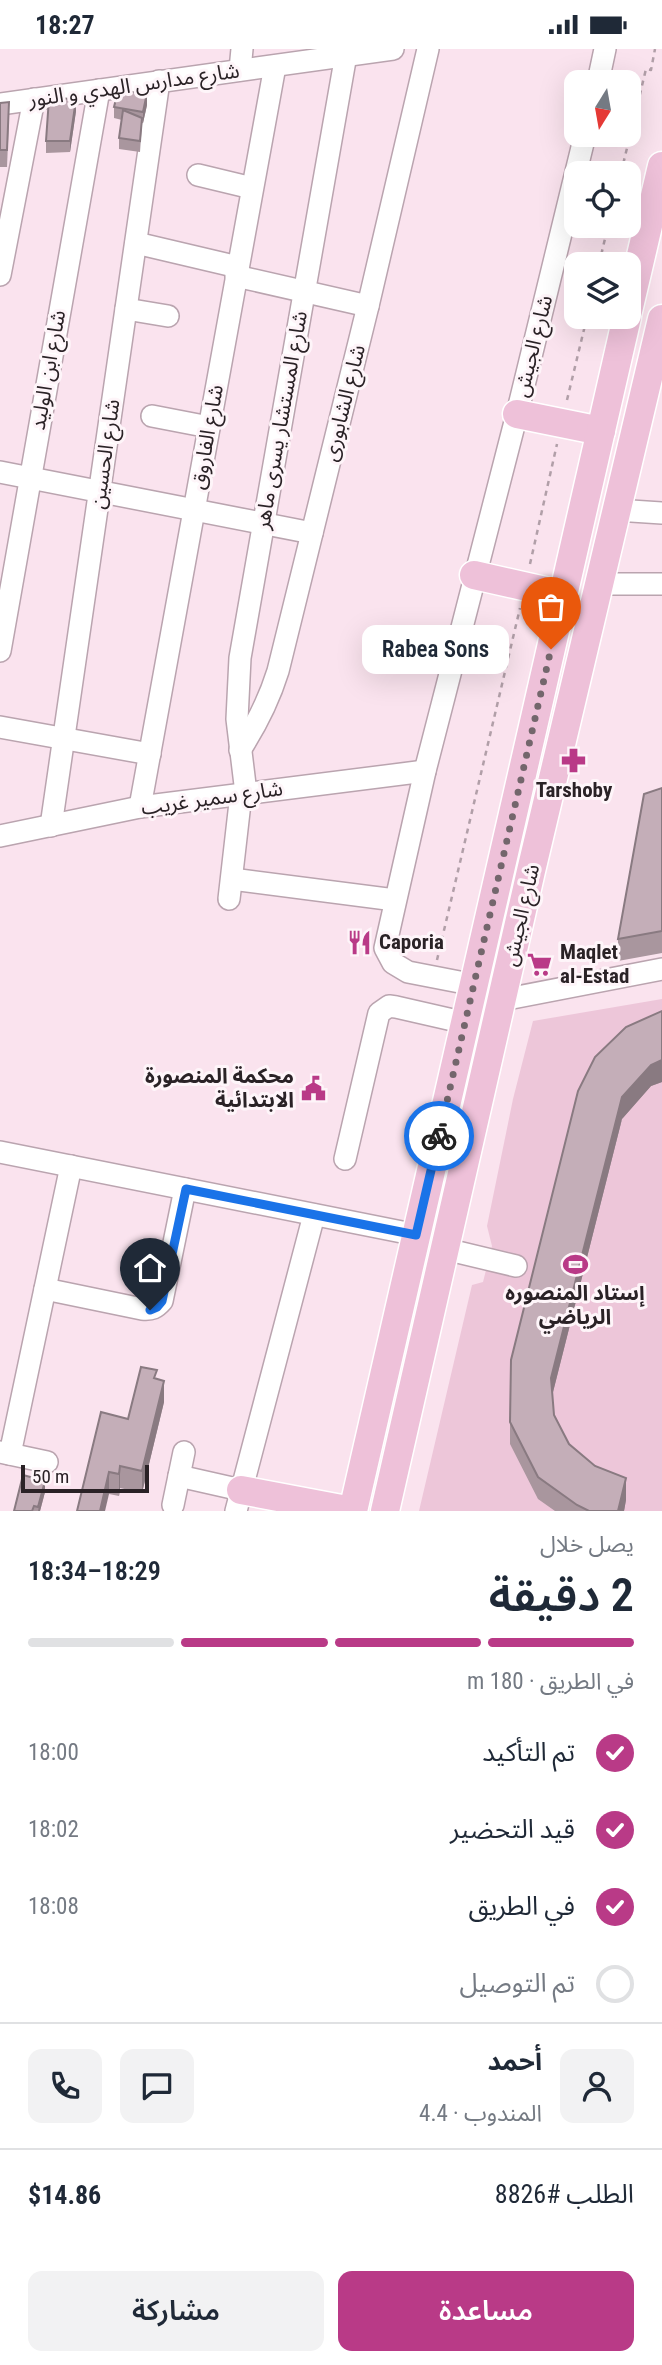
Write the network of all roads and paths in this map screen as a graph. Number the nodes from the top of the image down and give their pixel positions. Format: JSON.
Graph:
{"nodes":[{"id":1,"x":393,"y":49,"type":"edge"},
{"id":2,"x":428,"y":49,"type":"edge"},
{"id":3,"x":592,"y":49,"type":"edge"},
{"id":4,"x":605,"y":49,"type":"edge"},
{"id":5,"x":655,"y":49,"type":"edge"},
{"id":6,"x":347,"y":53,"type":"edge"},
{"id":7,"x":241,"y":60,"type":"edge"},
{"id":8,"x":275,"y":67,"type":"junction"},
{"id":9,"x":597,"y":70,"type":"edge"},
{"id":10,"x":600,"y":70,"type":"edge"},
{"id":11,"x":159,"y":81,"type":"junction"},
{"id":12,"x":99,"y":90,"type":"junction"},
{"id":13,"x":34,"y":99,"type":"junction"},
{"id":14,"x":0,"y":104,"type":"edge"},
{"id":15,"x":582,"y":147,"type":"edge"},
{"id":16,"x":624,"y":161,"type":"edge"},
{"id":17,"x":662,"y":166,"type":"edge"},
{"id":18,"x":198,"y":175,"type":"dead end"},
{"id":19,"x":252,"y":188,"type":"junction"},
{"id":20,"x":136,"y":243,"type":"junction"},
{"id":21,"x":641,"y":256,"type":"edge"},
{"id":22,"x":237,"y":272,"type":"junction"},
{"id":23,"x":0,"y":275,"type":"edge"},
{"id":24,"x":303,"y":292,"type":"junction"},
{"id":25,"x":368,"y":306,"type":"junction"},
{"id":26,"x":126,"y":309,"type":"junction"},
{"id":27,"x":168,"y":316,"type":"dead end"},
{"id":28,"x":662,"y":320,"type":"edge"},
{"id":29,"x":584,"y":329,"type":"edge"},
{"id":30,"x":624,"y":329,"type":"edge"},
{"id":31,"x":620,"y":348,"type":"junction"},
{"id":32,"x":655,"y":367,"type":"edge"},
{"id":33,"x":608,"y":399,"type":"junction"},
{"id":34,"x":640,"y":408,"type":"junction"},
{"id":35,"x":517,"y":414,"type":"junction"},
{"id":36,"x":152,"y":416,"type":"dead end"},
{"id":37,"x":561,"y":423,"type":"junction"},
{"id":38,"x":209,"y":427,"type":"junction"},
{"id":39,"x":601,"y":431,"type":"junction"},
{"id":40,"x":0,"y":473,"type":"edge"},
{"id":41,"x":29,"y":478,"type":"junction"},
{"id":42,"x":100,"y":492,"type":"junction"},
{"id":43,"x":194,"y":510,"type":"junction"},
{"id":44,"x":616,"y":510,"type":"junction"},
{"id":45,"x":662,"y":513,"type":"edge"},
{"id":46,"x":263,"y":523,"type":"junction"},
{"id":47,"x":312,"y":533,"type":"junction"},
{"id":48,"x":474,"y":575,"type":"junction"},
{"id":49,"x":598,"y":584,"type":"junction"},
{"id":50,"x":662,"y":584,"type":"edge"},
{"id":51,"x":525,"y":587,"type":"junction"},
{"id":52,"x":563,"y":596,"type":"junction"},
{"id":53,"x":0,"y":651,"type":"edge"},
{"id":54,"x":0,"y":727,"type":"edge"},
{"id":55,"x":64,"y":738,"type":"junction"},
{"id":56,"x":240,"y":750,"type":"junction"},
{"id":57,"x":150,"y":754,"type":"junction"},
{"id":58,"x":425,"y":771,"type":"junction"},
{"id":59,"x":244,"y":794,"type":"junction"},
{"id":60,"x":140,"y":807,"type":"junction"},
{"id":61,"x":51,"y":826,"type":"junction"},
{"id":62,"x":0,"y":836,"type":"edge"},
{"id":63,"x":394,"y":900,"type":"junction"},
{"id":64,"x":662,"y":969,"type":"edge"},
{"id":65,"x":433,"y":977,"type":"junction"},
{"id":66,"x":475,"y":985,"type":"junction"},
{"id":67,"x":502,"y":1000,"type":"junction"},
{"id":68,"x":466,"y":1023,"type":"junction"},
{"id":69,"x":0,"y":1152,"type":"edge"},
{"id":70,"x":345,"y":1160,"type":"dead end"},
{"id":71,"x":71,"y":1167,"type":"junction"},
{"id":72,"x":186,"y":1189,"type":"junction"},
{"id":73,"x":314,"y":1215,"type":"junction"},
{"id":74,"x":416,"y":1235,"type":"junction"},
{"id":75,"x":445,"y":1249,"type":"junction"},
{"id":76,"x":516,"y":1266,"type":"dead end"},
{"id":77,"x":45,"y":1289,"type":"junction"},
{"id":78,"x":184,"y":1452,"type":"dead end"},
{"id":79,"x":5,"y":1453,"type":"edge"},
{"id":80,"x":47,"y":1462,"type":"dead end"},
{"id":81,"x":178,"y":1476,"type":"junction"},
{"id":82,"x":250,"y":1502,"type":"edge"},
{"id":83,"x":173,"y":1505,"type":"dead end"},
{"id":84,"x":352,"y":1511,"type":"edge"},
{"id":85,"x":385,"y":1511,"type":"edge"}],
"edges":[{"from":1,"to":6,"type":"street","name":"شارع مدارس الهدي و النور"},
{"from":2,"to":25,"type":"street","name":"شارع الشابورى"},
{"from":3,"to":9,"type":"street"},
{"from":4,"to":10,"type":"street"},
{"from":5,"to":16,"type":"path"},
{"from":6,"to":8,"type":"street","name":"شارع مدارس الهدي و النور"},
{"from":6,"to":24,"type":"street","name":"شارع المستشار يسرى ماهر"},
{"from":7,"to":8,"type":"street","name":"شارع مدارس الهدي و النور"},
{"from":7,"to":11,"type":"street","name":"شارع مدارس الهدي و النور"},
{"from":8,"to":19,"type":"street","name":"شارع الفاروق"},
{"from":11,"to":12,"type":"street","name":"شارع مدارس الهدي و النور"},
{"from":11,"to":20,"type":"street","name":"شارع الحسين"},
{"from":12,"to":13,"type":"street","name":"شارع مدارس الهدي و النور"},
{"from":12,"to":41,"type":"street","name":"شارع ابن الوليد"},
{"from":13,"to":14,"type":"street","name":"شارع مدارس الهدي و النور"},
{"from":13,"to":23,"type":"street"},
{"from":15,"to":35,"type":"street","name":"شارع الجيش"},
{"from":17,"to":21,"type":"main road"},
{"from":18,"to":19,"type":"street"},
{"from":19,"to":22,"type":"street","name":"شارع الفاروق"},
{"from":20,"to":22,"type":"street"},
{"from":20,"to":26,"type":"street","name":"شارع الحسين"},
{"from":22,"to":24,"type":"street"},
{"from":22,"to":38,"type":"street","name":"شارع الفاروق"},
{"from":24,"to":25,"type":"street"},
{"from":24,"to":46,"type":"street","name":"شارع المستشار يسرى ماهر"},
{"from":25,"to":47,"type":"street","name":"شارع الشابورى"},
{"from":26,"to":27,"type":"street"},
{"from":26,"to":42,"type":"street","name":"شارع الحسين"},
{"from":28,"to":32,"type":"main road","name":"شارع الجيش"},
{"from":29,"to":37,"type":"path"},
{"from":30,"to":31,"type":"main road","name":"شارع الجيش"},
{"from":31,"to":32,"type":"main road"},
{"from":31,"to":33,"type":"main road","name":"شارع الجيش"},
{"from":32,"to":34,"type":"main road","name":"شارع الجيش"},
{"from":33,"to":34,"type":"main road"},
{"from":33,"to":39,"type":"main road","name":"شارع الجيش"},
{"from":34,"to":44,"type":"main road","name":"شارع الجيش"},
{"from":35,"to":37,"type":"main road"},
{"from":35,"to":48,"type":"street","name":"شارع الجيش"},
{"from":36,"to":38,"type":"street"},
{"from":37,"to":39,"type":"main road"},
{"from":37,"to":51,"type":"path"},
{"from":38,"to":43,"type":"street","name":"شارع الفاروق"},
{"from":39,"to":52,"type":"main road","name":"شارع الجيش"},
{"from":40,"to":41,"type":"street"},
{"from":41,"to":42,"type":"street"},
{"from":41,"to":53,"type":"street","name":"شارع ابن الوليد"},
{"from":42,"to":43,"type":"street"},
{"from":42,"to":55,"type":"street","name":"شارع الحسين"},
{"from":43,"to":46,"type":"street"},
{"from":43,"to":57,"type":"street","name":"شارع الفاروق"},
{"from":44,"to":45,"type":"street"},
{"from":44,"to":49,"type":"main road","name":"شارع الجيش"},
{"from":46,"to":47,"type":"street"},
{"from":46,"to":56,"type":"street","name":"شارع المستشار يسرى ماهر"},
{"from":47,"to":56,"type":"street","name":"شارع الشابورى"},
{"from":48,"to":51,"type":"main road"},
{"from":48,"to":58,"type":"street","name":"شارع الجيش"},
{"from":49,"to":50,"type":"street"},
{"from":49,"to":67,"type":"main road","name":"شارع الجيش"},
{"from":51,"to":52,"type":"main road"},
{"from":51,"to":65,"type":"path"},
{"from":52,"to":66,"type":"main road","name":"شارع الجيش"},
{"from":54,"to":55,"type":"street"},
{"from":55,"to":57,"type":"street"},
{"from":55,"to":61,"type":"street","name":"شارع الحسين"},
{"from":56,"to":59,"type":"street","name":"شارع المستشار يسرى ماهر"},
{"from":57,"to":60,"type":"street","name":"شارع الفاروق"},
{"from":58,"to":59,"type":"street","name":"شارع سمير غريب"},
{"from":58,"to":63,"type":"street","name":"شارع الجيش"},
{"from":59,"to":60,"type":"street","name":"شارع سمير غريب"},
{"from":59,"to":63,"type":"street","name":"شارع المستشار يسرى ماهر"},
{"from":60,"to":61,"type":"street","name":"شارع سمير غريب"},
{"from":61,"to":62,"type":"street","name":"شارع سمير غريب"},
{"from":63,"to":65,"type":"street","name":"شارع الجيش"},
{"from":64,"to":67,"type":"street"},
{"from":65,"to":66,"type":"street","name":"شارع الجيش"},
{"from":66,"to":68,"type":"main road","name":"شارع الجيش"},
{"from":67,"to":75,"type":"main road","name":"شارع الجيش"},
{"from":68,"to":70,"type":"street"},
{"from":68,"to":74,"type":"main road","name":"شارع الجيش"},
{"from":69,"to":71,"type":"street"},
{"from":71,"to":72,"type":"street"},
{"from":71,"to":77,"type":"street"},
{"from":72,"to":73,"type":"street"},
{"from":72,"to":77,"type":"street"},
{"from":73,"to":74,"type":"street"},
{"from":73,"to":82,"type":"street"},
{"from":74,"to":84,"type":"main road","name":"شارع الجيش"},
{"from":75,"to":76,"type":"street"},
{"from":75,"to":85,"type":"main road","name":"شارع الجيش"},
{"from":77,"to":79,"type":"street"},
{"from":78,"to":81,"type":"street"},
{"from":79,"to":80,"type":"street"},
{"from":81,"to":82,"type":"street"},
{"from":81,"to":83,"type":"street"},
{"from":82,"to":84,"type":"main road"}]}
